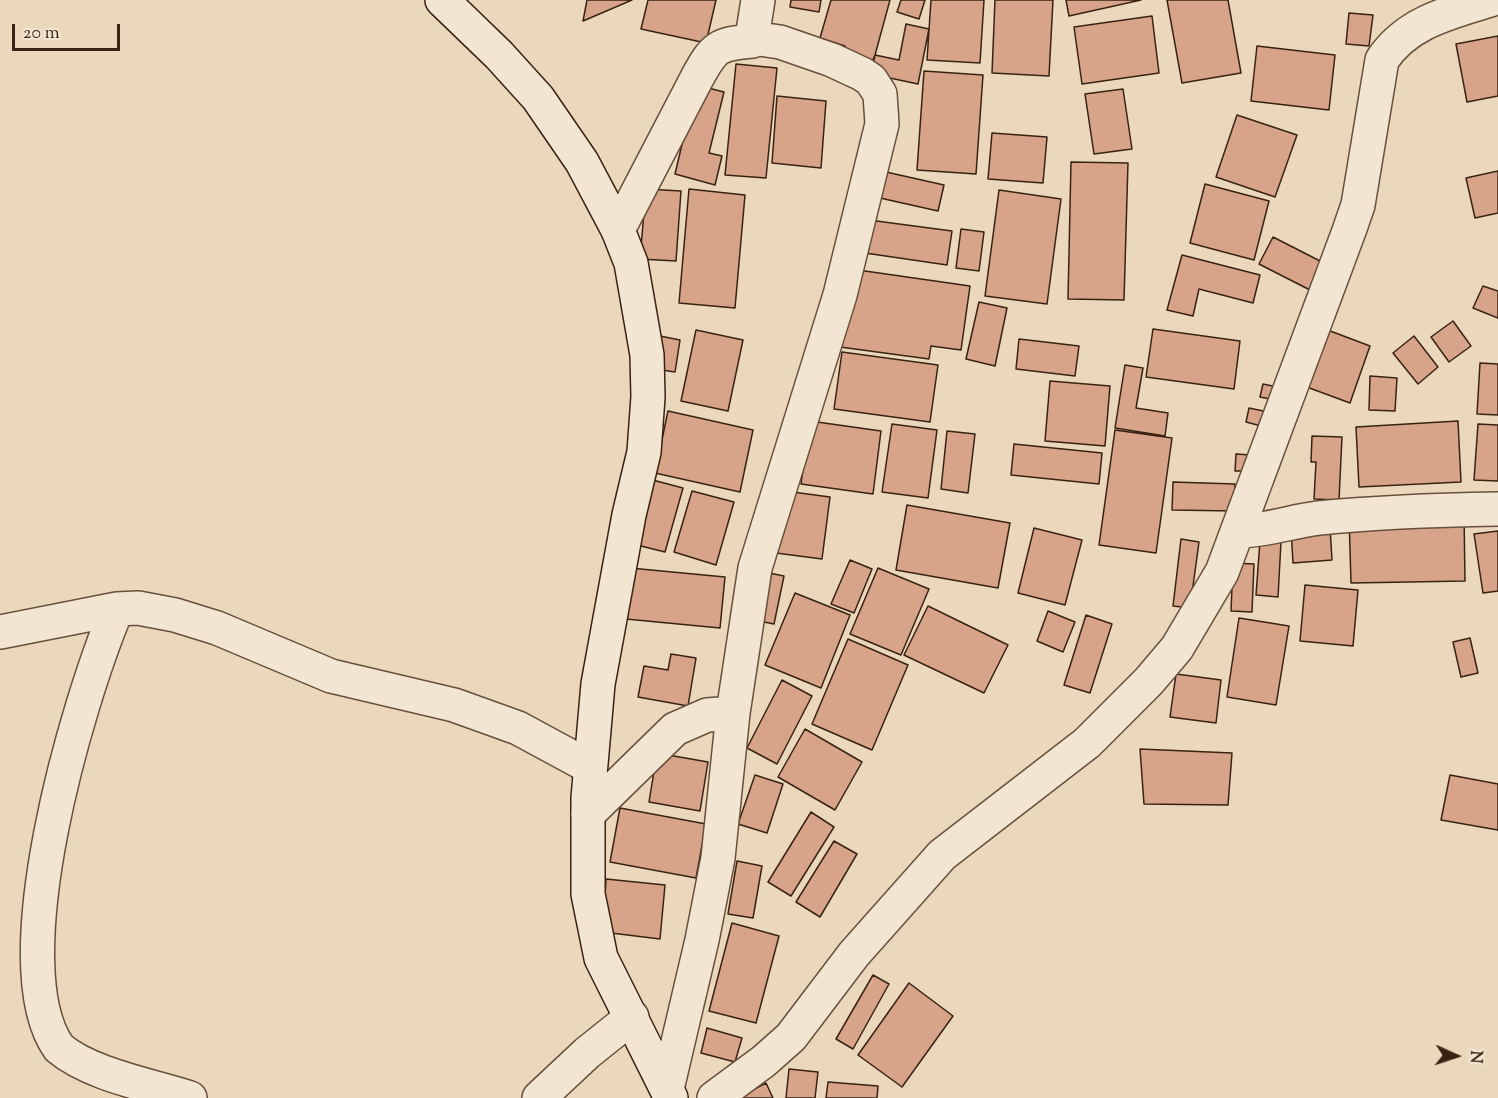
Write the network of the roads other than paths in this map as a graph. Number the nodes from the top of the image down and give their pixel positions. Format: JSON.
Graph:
{"nodes":[{"id":1,"x":442,"y":0,"type":"edge"},
{"id":2,"x":758,"y":0,"type":"edge"},
{"id":3,"x":1490,"y":0,"type":"edge"},
{"id":4,"x":752,"y":38,"type":"junction"},
{"id":5,"x":618,"y":230,"type":"junction"},
{"id":6,"x":1498,"y":509,"type":"edge"},
{"id":7,"x":1238,"y":531,"type":"junction"},
{"id":8,"x":117,"y":609,"type":"junction"},
{"id":9,"x":0,"y":632,"type":"edge"},
{"id":10,"x":734,"y":713,"type":"junction"},
{"id":11,"x":590,"y":767,"type":"junction"},
{"id":12,"x":588,"y":814,"type":"junction"},
{"id":13,"x":632,"y":1017,"type":"junction"},
{"id":14,"x":669,"y":1093,"type":"edge"},
{"id":15,"x":190,"y":1098,"type":"edge"},
{"id":16,"x":539,"y":1098,"type":"edge"},
{"id":17,"x":714,"y":1098,"type":"edge"}],
"edges":[{"from":1,"to":5,"type":"street"},
{"from":2,"to":4,"type":"street"},
{"from":3,"to":7,"type":"street"},
{"from":4,"to":5,"type":"street"},
{"from":4,"to":10,"type":"street"},
{"from":5,"to":11,"type":"street"},
{"from":6,"to":7,"type":"street"},
{"from":7,"to":17,"type":"street"},
{"from":8,"to":9,"type":"street"},
{"from":8,"to":11,"type":"street"},
{"from":8,"to":15,"type":"street"},
{"from":10,"to":12,"type":"street"},
{"from":10,"to":14,"type":"street"},
{"from":11,"to":12,"type":"street"},
{"from":12,"to":13,"type":"street"},
{"from":13,"to":14,"type":"street"},
{"from":13,"to":16,"type":"street"}]}
